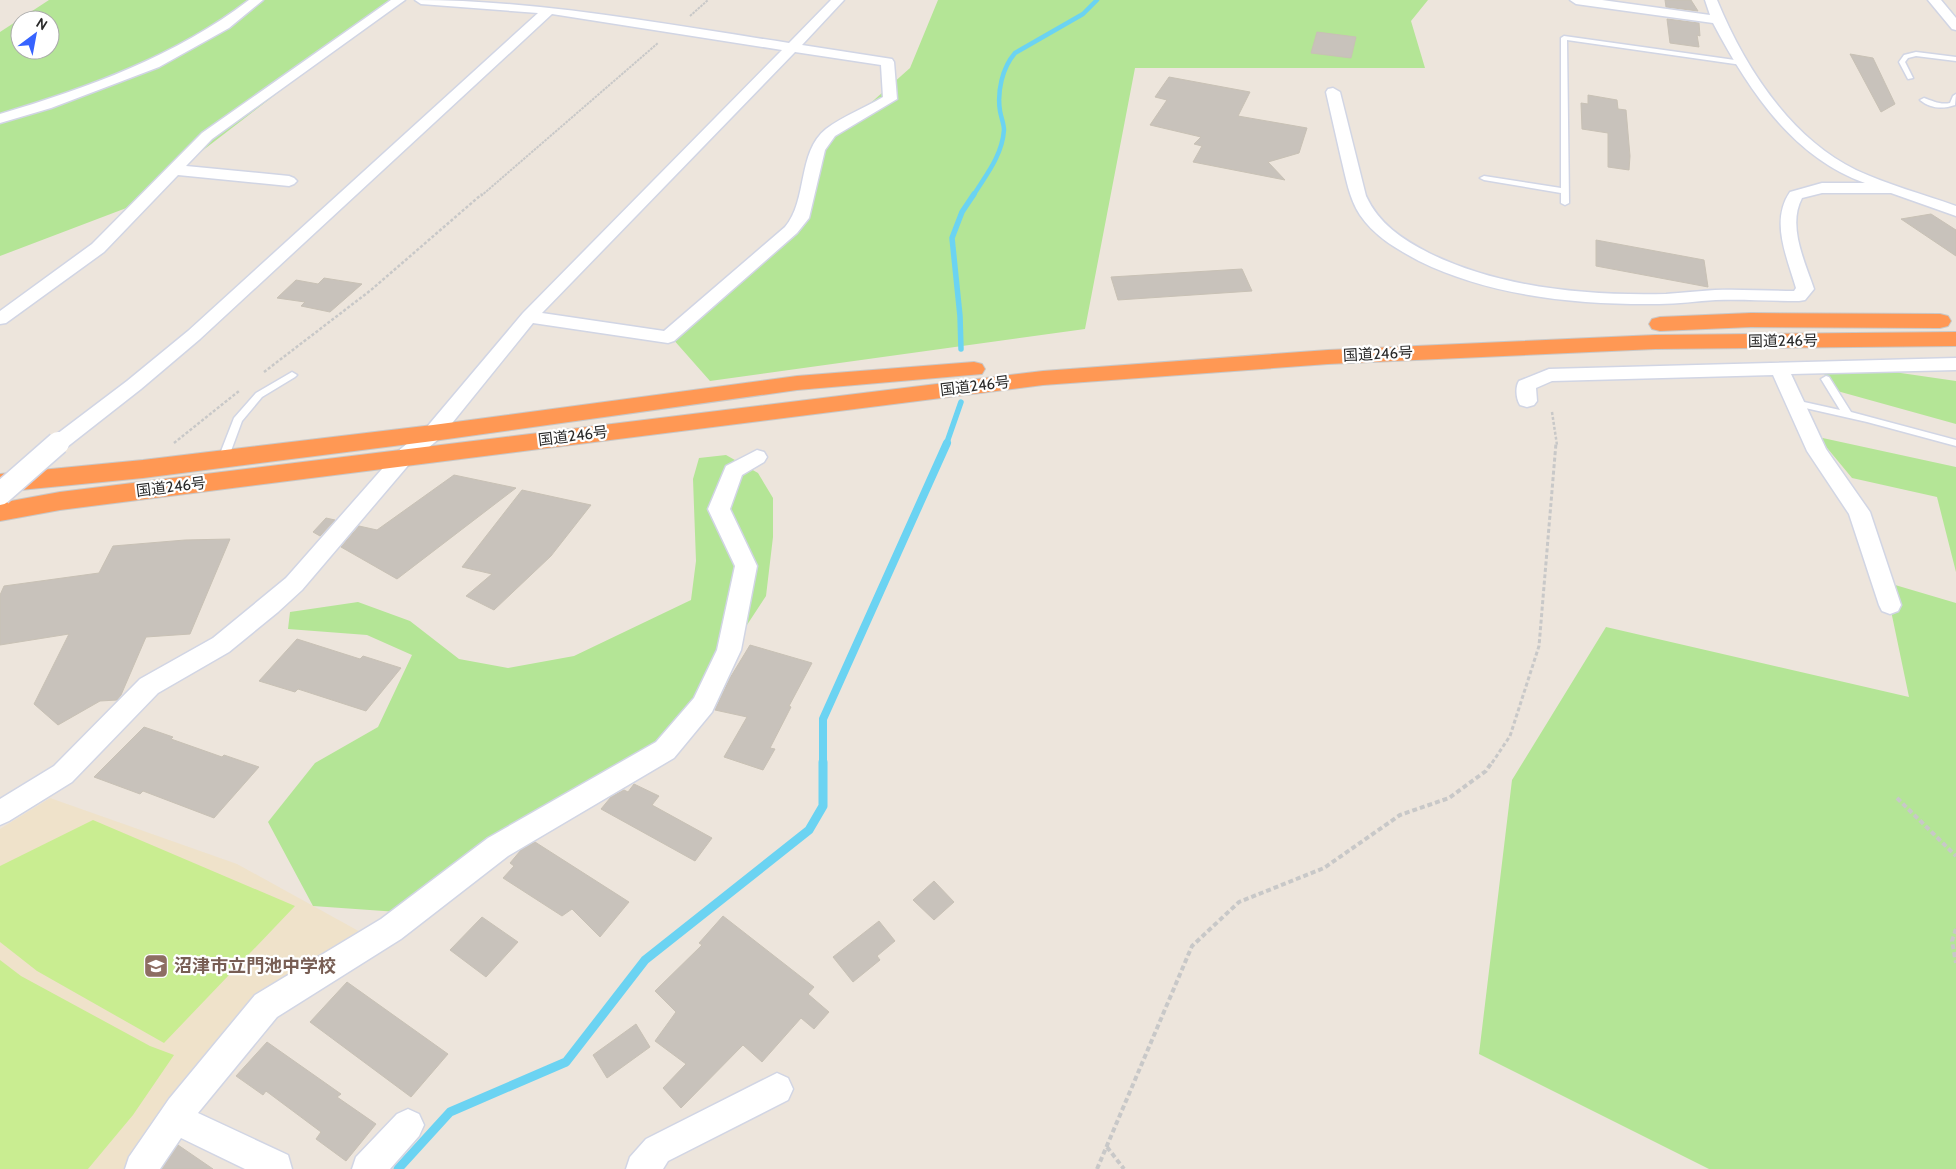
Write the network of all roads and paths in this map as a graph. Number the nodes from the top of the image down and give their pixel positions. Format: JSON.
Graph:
{"nodes":[{"id":1,"x":257,"y":0,"type":"edge"},
{"id":2,"x":399,"y":0,"type":"edge"},
{"id":3,"x":421,"y":0,"type":"edge"},
{"id":4,"x":708,"y":0,"type":"edge"},
{"id":5,"x":838,"y":0,"type":"edge"},
{"id":6,"x":1576,"y":0,"type":"edge"},
{"id":7,"x":1711,"y":0,"type":"edge"},
{"id":8,"x":1934,"y":0,"type":"edge"},
{"id":9,"x":550,"y":10,"type":"junction"},
{"id":10,"x":1718,"y":20,"type":"junction"},
{"id":11,"x":1956,"y":26,"type":"edge"},
{"id":12,"x":675,"y":29,"type":"junction"},
{"id":13,"x":792,"y":46,"type":"junction"},
{"id":14,"x":1956,"y":59,"type":"edge"},
{"id":15,"x":1742,"y":63,"type":"junction"},
{"id":16,"x":1910,"y":78,"type":"dead end"},
{"id":17,"x":1333,"y":92,"type":"dead end"},
{"id":18,"x":1956,"y":96,"type":"edge"},
{"id":19,"x":1924,"y":100,"type":"dead end"},
{"id":20,"x":0,"y":119,"type":"edge"},
{"id":21,"x":174,"y":170,"type":"junction"},
{"id":22,"x":1484,"y":178,"type":"dead end"},
{"id":23,"x":289,"y":181,"type":"dead end"},
{"id":24,"x":1892,"y":188,"type":"junction"},
{"id":25,"x":1564,"y":191,"type":"junction"},
{"id":26,"x":1564,"y":203,"type":"dead end"},
{"id":27,"x":1956,"y":211,"type":"edge"},
{"id":28,"x":529,"y":316,"type":"junction"},
{"id":29,"x":0,"y":319,"type":"edge"},
{"id":30,"x":1956,"y":321,"type":"edge"},
{"id":31,"x":1956,"y":340,"type":"edge"},
{"id":32,"x":1956,"y":364,"type":"edge"},
{"id":33,"x":1779,"y":368,"type":"junction"},
{"id":34,"x":262,"y":373,"type":"dead end"},
{"id":35,"x":292,"y":375,"type":"dead end"},
{"id":36,"x":1826,"y":379,"type":"dead end"},
{"id":37,"x":239,"y":391,"type":"dead end"},
{"id":38,"x":1527,"y":401,"type":"dead end"},
{"id":39,"x":1795,"y":403,"type":"junction"},
{"id":40,"x":1552,"y":412,"type":"dead end"},
{"id":41,"x":1848,"y":415,"type":"junction"},
{"id":42,"x":433,"y":433,"type":"junction"},
{"id":43,"x":1956,"y":444,"type":"edge"},
{"id":44,"x":404,"y":457,"type":"junction"},
{"id":45,"x":757,"y":457,"type":"dead end"},
{"id":46,"x":223,"y":459,"type":"junction"},
{"id":47,"x":143,"y":469,"type":"junction"},
{"id":48,"x":0,"y":484,"type":"edge"},
{"id":49,"x":0,"y":494,"type":"edge"},
{"id":50,"x":0,"y":512,"type":"edge"},
{"id":51,"x":1890,"y":605,"type":"dead end"},
{"id":52,"x":1897,"y":798,"type":"dead end"},
{"id":53,"x":0,"y":814,"type":"edge"},
{"id":54,"x":1956,"y":856,"type":"edge"},
{"id":55,"x":1956,"y":929,"type":"edge"},
{"id":56,"x":1956,"y":963,"type":"edge"},
{"id":57,"x":777,"y":1089,"type":"dead end"},
{"id":58,"x":176,"y":1118,"type":"junction"},
{"id":59,"x":408,"y":1125,"type":"dead end"},
{"id":60,"x":1106,"y":1146,"type":"junction"},
{"id":61,"x":276,"y":1167,"type":"dead end"},
{"id":62,"x":141,"y":1169,"type":"edge"},
{"id":63,"x":368,"y":1169,"type":"edge"},
{"id":64,"x":642,"y":1169,"type":"edge"},
{"id":65,"x":1097,"y":1169,"type":"edge"},
{"id":66,"x":1124,"y":1169,"type":"edge"}],
"edges":[{"from":1,"to":20,"type":"street"},
{"from":2,"to":21,"type":"street"},
{"from":3,"to":9,"type":"street"},
{"from":4,"to":12,"type":"path"},
{"from":5,"to":13,"type":"street"},
{"from":6,"to":10,"type":"street"},
{"from":7,"to":10,"type":"street"},
{"from":8,"to":11,"type":"street"},
{"from":9,"to":12,"type":"street"},
{"from":9,"to":49,"type":"street","bridge":true},
{"from":10,"to":15,"type":"street"},
{"from":12,"to":13,"type":"street"},
{"from":12,"to":34,"type":"path"},
{"from":13,"to":28,"type":"street"},
{"from":13,"to":28,"type":"street"},
{"from":14,"to":16,"type":"lane"},
{"from":15,"to":24,"type":"street"},
{"from":15,"to":25,"type":"lane"},
{"from":17,"to":24,"type":"street"},
{"from":18,"to":19,"type":"lane"},
{"from":21,"to":23,"type":"street"},
{"from":21,"to":29,"type":"street"},
{"from":22,"to":25,"type":"lane"},
{"from":24,"to":27,"type":"street"},
{"from":25,"to":26,"type":"lane"},
{"from":28,"to":42,"type":"street"},
{"from":30,"to":42,"type":"highway","name":"国道246号"},
{"from":31,"to":44,"type":"highway","name":"国道246号"},
{"from":32,"to":33,"type":"street"},
{"from":33,"to":38,"type":"street"},
{"from":33,"to":39,"type":"street"},
{"from":35,"to":46,"type":"lane"},
{"from":36,"to":41,"type":"lane"},
{"from":37,"to":47,"type":"path"},
{"from":39,"to":41,"type":"lane"},
{"from":39,"to":51,"type":"street"},
{"from":40,"to":60,"type":"path"},
{"from":41,"to":43,"type":"lane"},
{"from":42,"to":44,"type":"street"},
{"from":42,"to":46,"type":"highway","name":"国道246号"},
{"from":44,"to":50,"type":"highway","name":"国道246号"},
{"from":44,"to":53,"type":"street"},
{"from":45,"to":58,"type":"street"},
{"from":46,"to":47,"type":"highway","name":"国道246号"},
{"from":47,"to":48,"type":"highway","name":"国道246号"},
{"from":52,"to":54,"type":"path"},
{"from":55,"to":56,"type":"path"},
{"from":57,"to":64,"type":"street"},
{"from":58,"to":61,"type":"street"},
{"from":58,"to":62,"type":"street"},
{"from":59,"to":63,"type":"street"},
{"from":60,"to":65,"type":"path"},
{"from":60,"to":66,"type":"path"}]}
